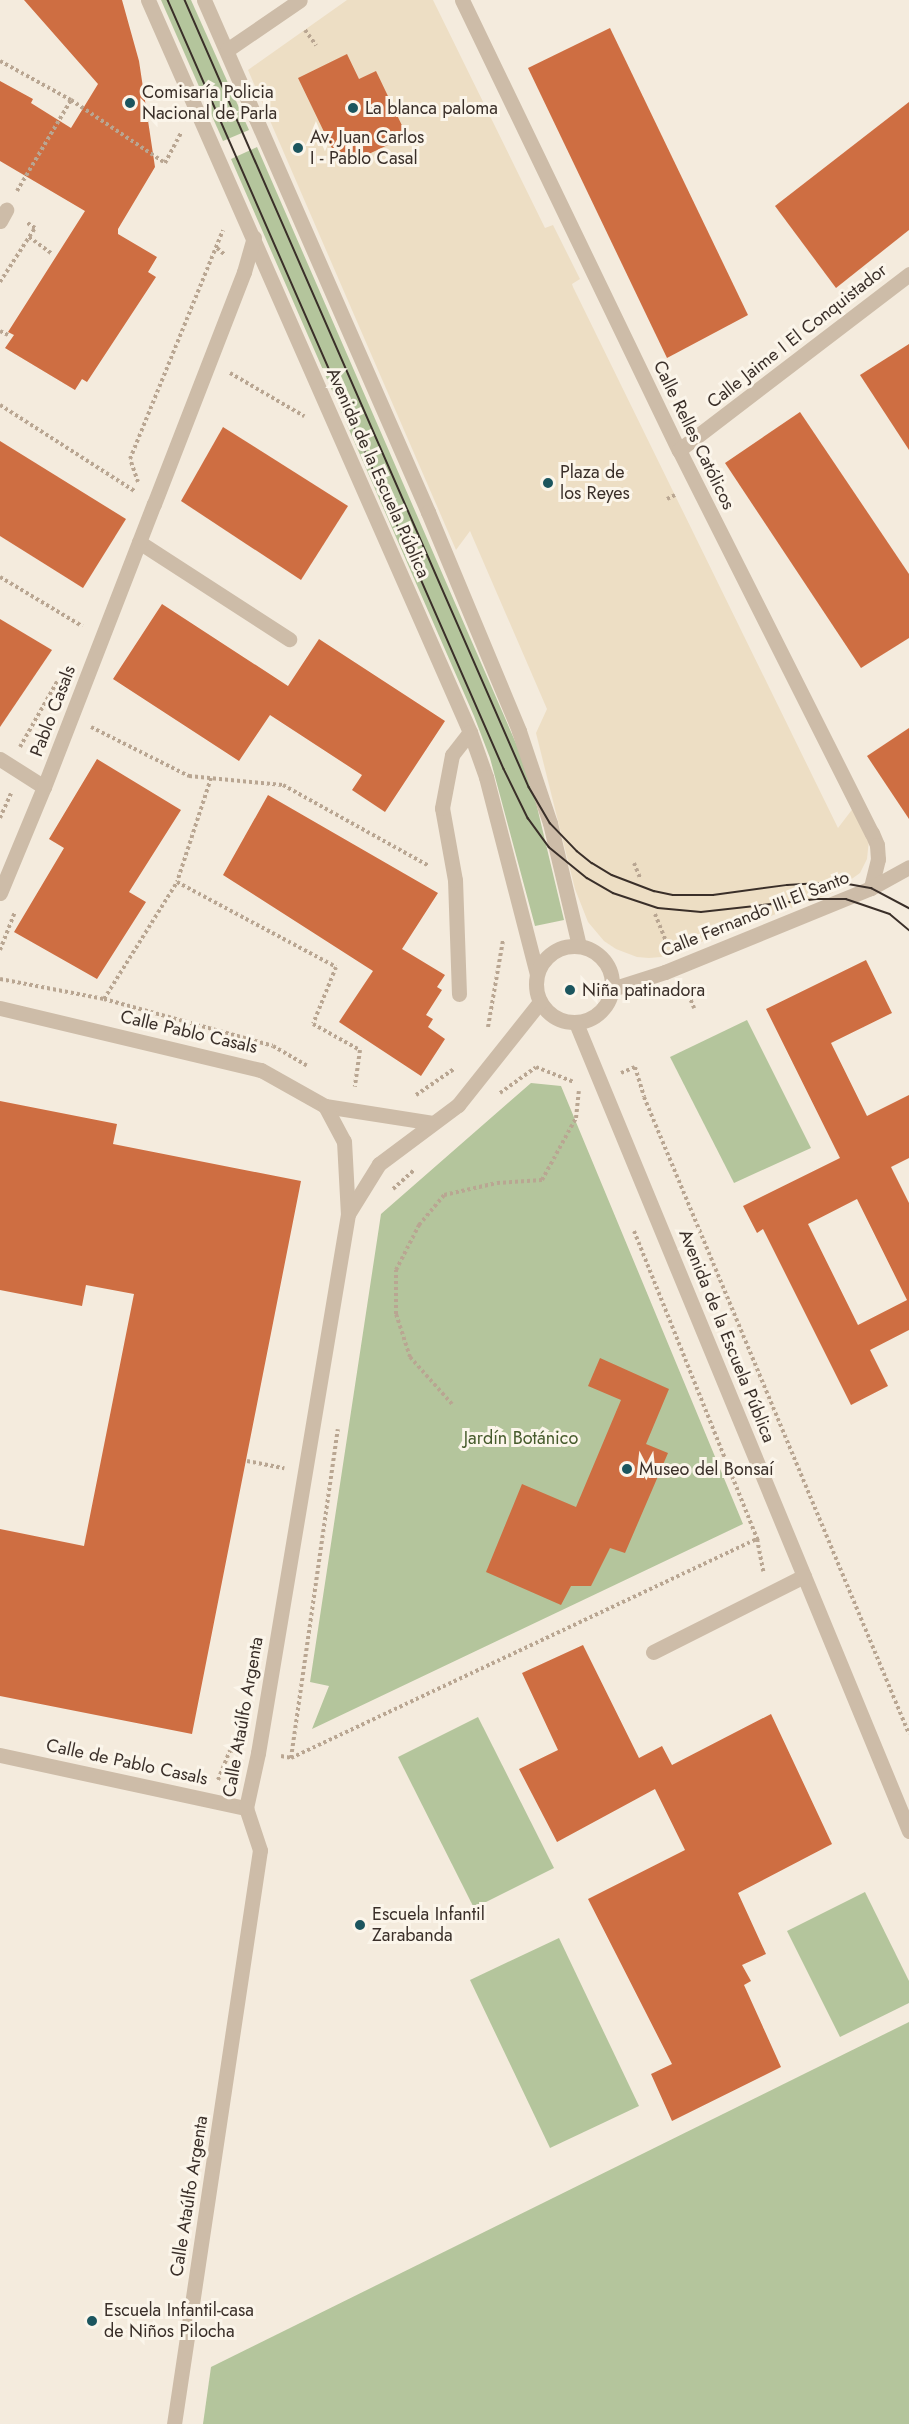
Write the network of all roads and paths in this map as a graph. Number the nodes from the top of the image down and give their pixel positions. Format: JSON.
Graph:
{"nodes":[{"id":1,"x":148,"y":0,"type":"edge"},
{"id":2,"x":204,"y":0,"type":"edge"},
{"id":3,"x":300,"y":0,"type":"edge"},
{"id":4,"x":462,"y":0,"type":"edge"},
{"id":5,"x":305,"y":30,"type":"dead end"},
{"id":6,"x":316,"y":45,"type":"dead end"},
{"id":7,"x":226,"y":50,"type":"junction"},
{"id":8,"x":0,"y":62,"type":"edge"},
{"id":9,"x":71,"y":100,"type":"junction"},
{"id":10,"x":190,"y":137,"type":"dead end"},
{"id":11,"x":3,"y":215,"type":"edge"},
{"id":12,"x":226,"y":221,"type":"dead end"},
{"id":13,"x":29,"y":237,"type":"dead end"},
{"id":14,"x":254,"y":237,"type":"junction"},
{"id":15,"x":52,"y":254,"type":"dead end"},
{"id":16,"x":909,"y":274,"type":"edge"},
{"id":17,"x":0,"y":330,"type":"edge"},
{"id":18,"x":8,"y":335,"type":"dead end"},
{"id":19,"x":224,"y":370,"type":"dead end"},
{"id":20,"x":0,"y":405,"type":"edge"},
{"id":21,"x":310,"y":419,"type":"dead end"},
{"id":22,"x":679,"y":450,"type":"junction"},
{"id":23,"x":675,"y":495,"type":"dead end"},
{"id":24,"x":667,"y":499,"type":"dead end"},
{"id":25,"x":140,"y":542,"type":"junction"},
{"id":26,"x":0,"y":577,"type":"edge"},
{"id":27,"x":88,"y":630,"type":"dead end"},
{"id":28,"x":289,"y":639,"type":"dead end"},
{"id":29,"x":60,"y":677,"type":"dead end"},
{"id":30,"x":72,"y":717,"type":"junction"},
{"id":31,"x":470,"y":732,"type":"junction"},
{"id":32,"x":17,"y":754,"type":"dead end"},
{"id":33,"x":0,"y":759,"type":"edge"},
{"id":34,"x":212,"y":778,"type":"junction"},
{"id":35,"x":13,"y":787,"type":"dead end"},
{"id":36,"x":44,"y":787,"type":"junction"},
{"id":37,"x":0,"y":818,"type":"edge"},
{"id":38,"x":634,"y":863,"type":"dead end"},
{"id":39,"x":909,"y":867,"type":"edge"},
{"id":40,"x":640,"y":878,"type":"dead end"},
{"id":41,"x":455,"y":880,"type":"junction"},
{"id":42,"x":177,"y":882,"type":"junction"},
{"id":43,"x":871,"y":888,"type":"junction"},
{"id":44,"x":0,"y":894,"type":"edge"},
{"id":45,"x":655,"y":914,"type":"dead end"},
{"id":46,"x":503,"y":939,"type":"dead end"},
{"id":47,"x":579,"y":946,"type":"junction"},
{"id":48,"x":671,"y":953,"type":"dead end"},
{"id":49,"x":537,"y":974,"type":"junction"},
{"id":50,"x":0,"y":979,"type":"edge"},
{"id":51,"x":683,"y":983,"type":"dead end"},
{"id":52,"x":612,"y":989,"type":"junction"},
{"id":53,"x":459,"y":994,"type":"dead end"},
{"id":54,"x":104,"y":999,"type":"junction"},
{"id":55,"x":540,"y":1002,"type":"junction"},
{"id":56,"x":0,"y":1008,"type":"edge"},
{"id":57,"x":694,"y":1008,"type":"dead end"},
{"id":58,"x":576,"y":1023,"type":"junction"},
{"id":59,"x":483,"y":1037,"type":"dead end"},
{"id":60,"x":462,"y":1064,"type":"dead end"},
{"id":61,"x":635,"y":1067,"type":"dead end"},
{"id":62,"x":314,"y":1070,"type":"dead end"},
{"id":63,"x":344,"y":1087,"type":"dead end"},
{"id":64,"x":355,"y":1088,"type":"junction"},
{"id":65,"x":366,"y":1089,"type":"dead end"},
{"id":66,"x":578,"y":1092,"type":"junction"},
{"id":67,"x":408,"y":1094,"type":"dead end"},
{"id":68,"x":495,"y":1097,"type":"dead end"},
{"id":69,"x":582,"y":1103,"type":"dead end"},
{"id":70,"x":325,"y":1106,"type":"junction"},
{"id":71,"x":433,"y":1123,"type":"junction"},
{"id":72,"x":419,"y":1165,"type":"dead end"},
{"id":73,"x":386,"y":1196,"type":"dead end"},
{"id":74,"x":348,"y":1214,"type":"junction"},
{"id":75,"x":630,"y":1223,"type":"dead end"},
{"id":76,"x":452,"y":1404,"type":"dead end"},
{"id":77,"x":340,"y":1418,"type":"dead end"},
{"id":78,"x":784,"y":1526,"type":"junction"},
{"id":79,"x":757,"y":1539,"type":"junction"},
{"id":80,"x":804,"y":1576,"type":"junction"},
{"id":81,"x":767,"y":1595,"type":"junction"},
{"id":82,"x":653,"y":1652,"type":"dead end"},
{"id":83,"x":909,"y":1734,"type":"edge"},
{"id":84,"x":258,"y":1754,"type":"junction"},
{"id":85,"x":0,"y":1755,"type":"edge"},
{"id":86,"x":291,"y":1758,"type":"junction"},
{"id":87,"x":206,"y":1780,"type":"dead end"},
{"id":88,"x":246,"y":1808,"type":"junction"},
{"id":89,"x":909,"y":1831,"type":"edge"},
{"id":90,"x":174,"y":2424,"type":"edge"}],
"edges":[{"from":1,"to":14,"type":"street","name":"Avenida de la Escuela Pública"},
{"from":2,"to":7,"type":"street","name":"Avenida de la Escuela Pública"},
{"from":3,"to":7,"type":"street"},
{"from":4,"to":22,"type":"street","name":"Calle Relles Católicos"},
{"from":5,"to":6,"type":"path"},
{"from":7,"to":47,"type":"street","name":"Avenida de la Escuela Pública"},
{"from":8,"to":9,"type":"path"},
{"from":9,"to":10,"type":"path"},
{"from":9,"to":11,"type":"path"},
{"from":12,"to":20,"type":"path"},
{"from":13,"to":15,"type":"path"},
{"from":14,"to":25,"type":"street","name":"Pablo Casals"},
{"from":14,"to":31,"type":"street","name":"Avenida de la Escuela Pública"},
{"from":16,"to":22,"type":"street","name":"Calle Jaime I El Conquistador"},
{"from":17,"to":18,"type":"path"},
{"from":19,"to":21,"type":"path"},
{"from":22,"to":43,"type":"street","name":"Calle Relles Católicos"},
{"from":23,"to":24,"type":"path"},
{"from":25,"to":28,"type":"street"},
{"from":25,"to":30,"type":"street","name":"Pablo Casals"},
{"from":26,"to":27,"type":"path"},
{"from":29,"to":32,"type":"path"},
{"from":30,"to":34,"type":"path"},
{"from":30,"to":36,"type":"street","name":"Pablo Casals"},
{"from":31,"to":41,"type":"street"},
{"from":31,"to":49,"type":"street","name":"Avenida de la Escuela Pública"},
{"from":33,"to":36,"type":"street"},
{"from":34,"to":41,"type":"path"},
{"from":34,"to":42,"type":"path"},
{"from":35,"to":37,"type":"path"},
{"from":36,"to":44,"type":"street","name":"Pablo Casals"},
{"from":38,"to":40,"type":"path"},
{"from":39,"to":43,"type":"street","name":"Calle Fernando III El Santo"},
{"from":41,"to":53,"type":"street"},
{"from":42,"to":54,"type":"path"},
{"from":42,"to":64,"type":"path"},
{"from":43,"to":52,"type":"street","name":"Calle Fernando III El Santo"},
{"from":45,"to":48,"type":"path"},
{"from":46,"to":59,"type":"path"},
{"from":47,"to":49,"type":"street"},
{"from":47,"to":52,"type":"street"},
{"from":49,"to":55,"type":"street"},
{"from":50,"to":54,"type":"path"},
{"from":51,"to":57,"type":"path"},
{"from":52,"to":58,"type":"street"},
{"from":54,"to":62,"type":"path"},
{"from":55,"to":58,"type":"street"},
{"from":55,"to":71,"type":"street"},
{"from":56,"to":70,"type":"street","name":"Calle Pablo Casals"},
{"from":58,"to":78,"type":"street","name":"Avenida de la Escuela Pública"},
{"from":60,"to":67,"type":"path"},
{"from":61,"to":83,"type":"path"},
{"from":63,"to":64,"type":"path"},
{"from":64,"to":65,"type":"path"},
{"from":66,"to":68,"type":"path"},
{"from":66,"to":69,"type":"path"},
{"from":66,"to":76,"type":"path"},
{"from":70,"to":71,"type":"street","name":"Calle Pablo Casals"},
{"from":70,"to":74,"type":"street"},
{"from":71,"to":74,"type":"street","name":"Calle Ataúlfo Argenta"},
{"from":72,"to":73,"type":"path"},
{"from":74,"to":84,"type":"street","name":"Calle Ataúlfo Argenta"},
{"from":75,"to":79,"type":"path"},
{"from":77,"to":86,"type":"path"},
{"from":78,"to":79,"type":"path"},
{"from":78,"to":80,"type":"street","name":"Avenida de la Escuela Pública"},
{"from":79,"to":81,"type":"path"},
{"from":79,"to":86,"type":"path"},
{"from":80,"to":81,"type":"street"},
{"from":80,"to":89,"type":"street","name":"Avenida de la Escuela Pública"},
{"from":81,"to":82,"type":"street"},
{"from":84,"to":86,"type":"path"},
{"from":84,"to":87,"type":"path"},
{"from":84,"to":88,"type":"street","name":"Calle Ataúlfo Argenta"},
{"from":85,"to":88,"type":"street","name":"Calle de Pablo Casals"},
{"from":88,"to":90,"type":"street","name":"Calle Ataúlfo Argenta"}]}
